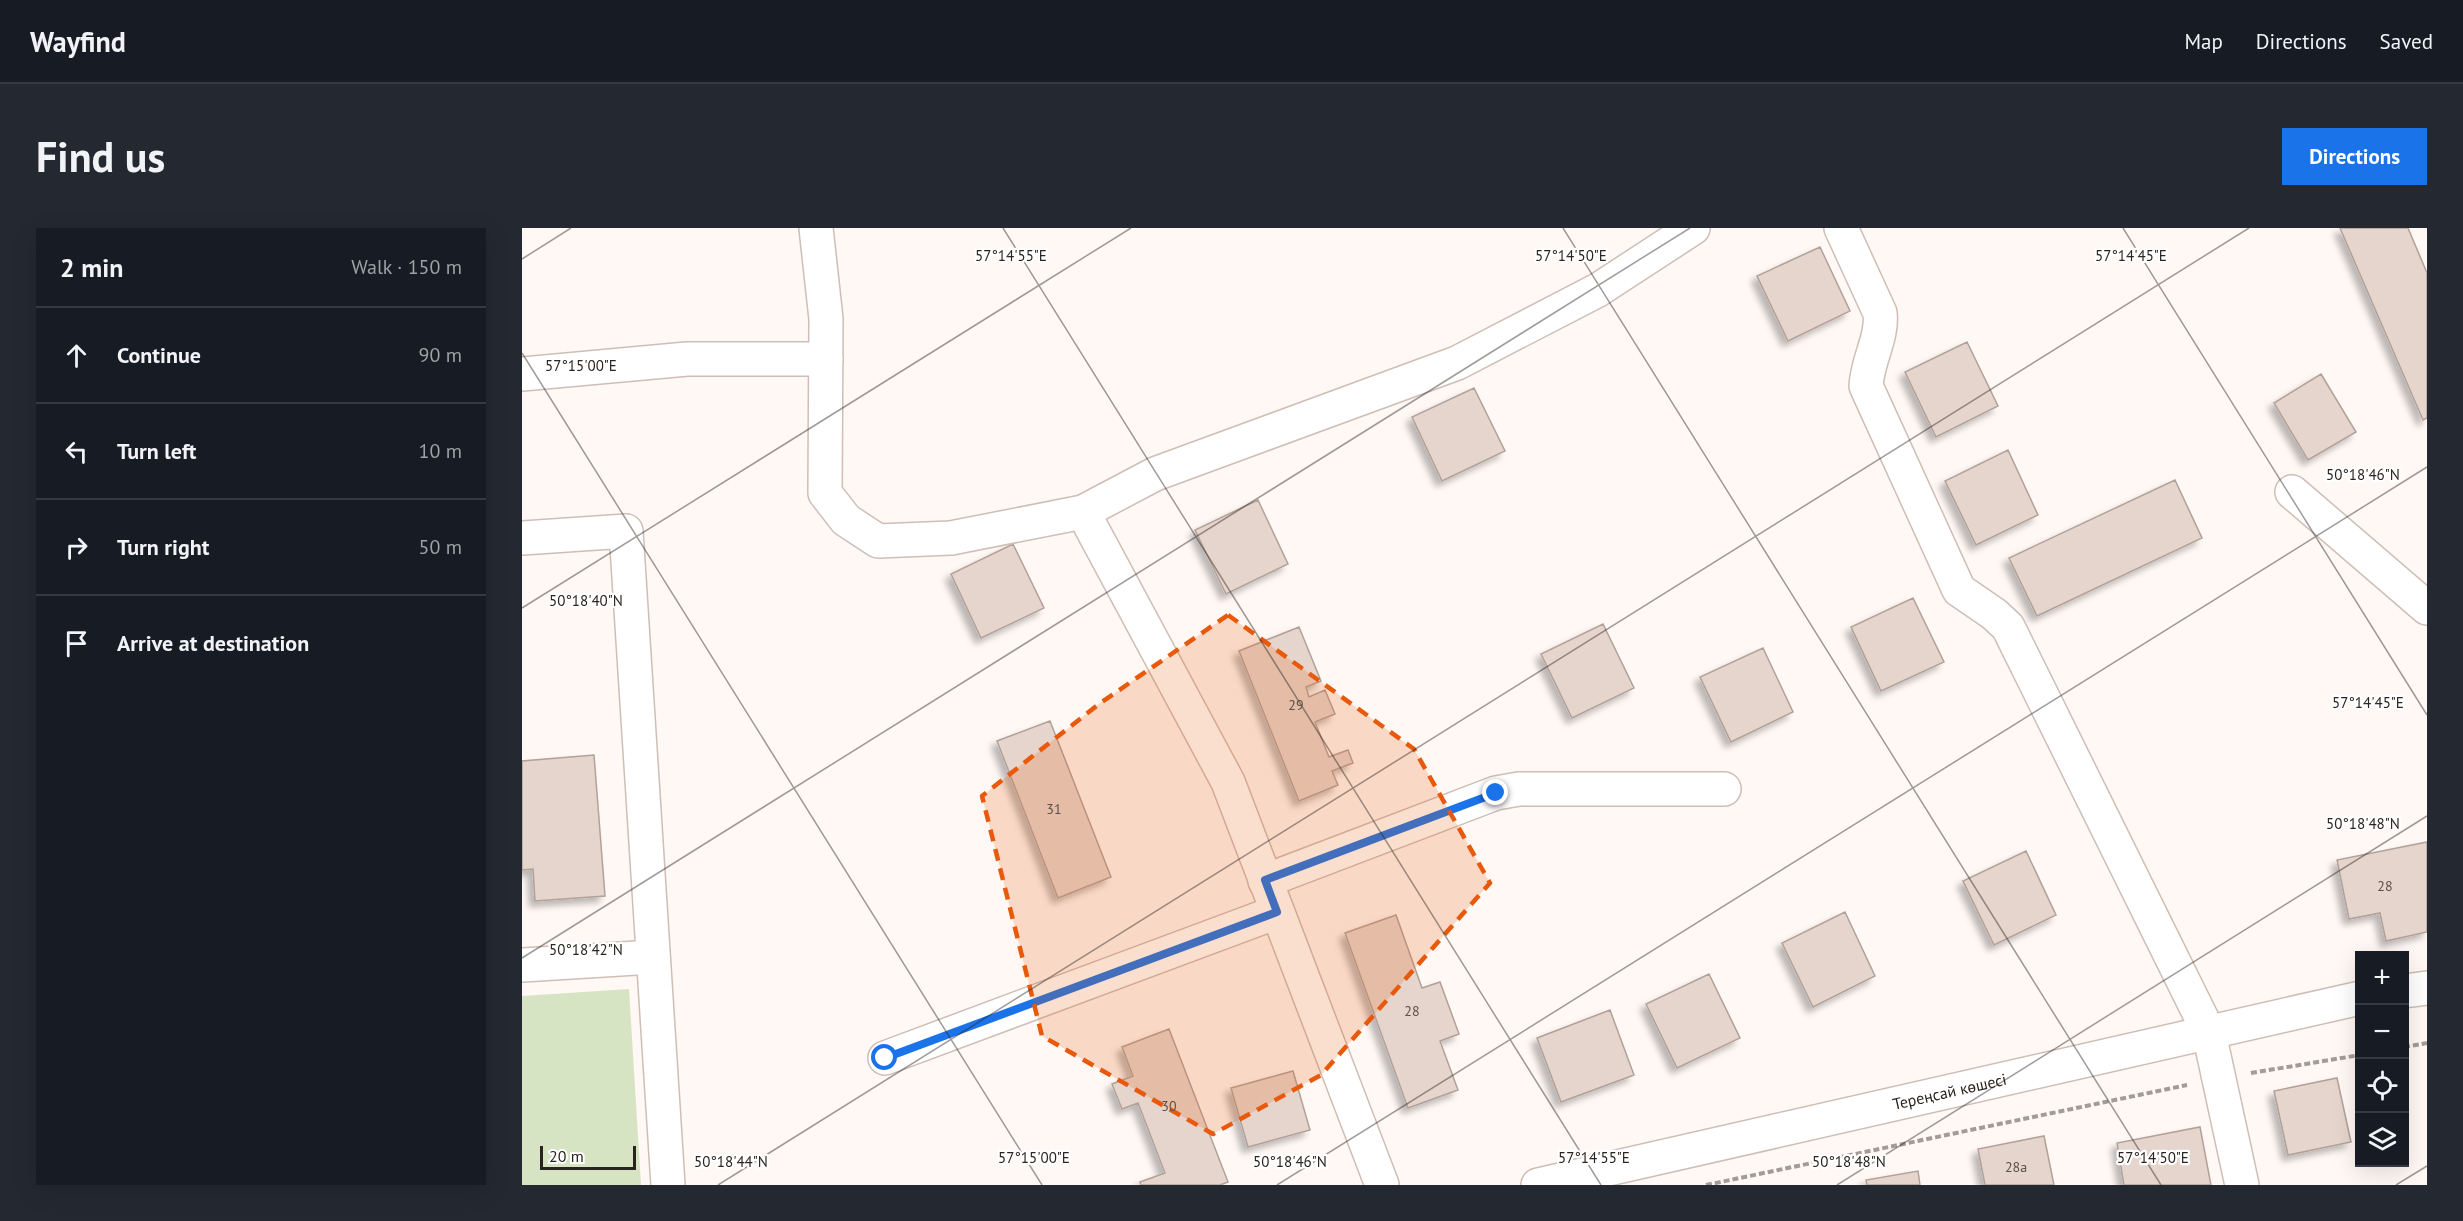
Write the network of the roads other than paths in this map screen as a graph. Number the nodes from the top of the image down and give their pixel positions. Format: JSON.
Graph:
{"nodes":[{"id":1,"x":816,"y":228,"type":"edge"},
{"id":2,"x":1693,"y":228,"type":"edge"},
{"id":3,"x":1841,"y":228,"type":"edge"},
{"id":4,"x":826,"y":359,"type":"junction"},
{"id":5,"x":522,"y":374,"type":"edge"},
{"id":6,"x":2292,"y":492,"type":"dead end"},
{"id":7,"x":1083,"y":512,"type":"junction"},
{"id":8,"x":522,"y":538,"type":"edge"},
{"id":9,"x":2427,"y":608,"type":"edge"},
{"id":10,"x":1724,"y":789,"type":"dead end"},
{"id":11,"x":1265,"y":880,"type":"junction"},
{"id":12,"x":1277,"y":912,"type":"junction"},
{"id":13,"x":653,"y":957,"type":"junction"},
{"id":14,"x":522,"y":965,"type":"edge"},
{"id":15,"x":2427,"y":988,"type":"edge"},
{"id":16,"x":2409,"y":990,"type":"edge"},
{"id":17,"x":2355,"y":1000,"type":"edge"},
{"id":18,"x":2209,"y":1033,"type":"junction"},
{"id":19,"x":885,"y":1058,"type":"dead end"},
{"id":20,"x":668,"y":1185,"type":"edge"},
{"id":21,"x":1382,"y":1185,"type":"edge"},
{"id":22,"x":1538,"y":1185,"type":"edge"},
{"id":23,"x":2242,"y":1185,"type":"edge"}],
"edges":[{"from":1,"to":4,"type":"street"},
{"from":2,"to":7,"type":"street"},
{"from":3,"to":18,"type":"street"},
{"from":4,"to":5,"type":"street"},
{"from":4,"to":7,"type":"street"},
{"from":6,"to":9,"type":"street"},
{"from":7,"to":11,"type":"street"},
{"from":8,"to":13,"type":"street"},
{"from":10,"to":11,"type":"street"},
{"from":11,"to":12,"type":"street"},
{"from":12,"to":19,"type":"street"},
{"from":12,"to":21,"type":"street"},
{"from":13,"to":14,"type":"street"},
{"from":13,"to":20,"type":"street"},
{"from":15,"to":16,"type":"street"},
{"from":17,"to":18,"type":"street","name":"Тереңсай көшесі"},
{"from":18,"to":22,"type":"street","name":"Тереңсай көшесі"},
{"from":18,"to":23,"type":"street"}]}
